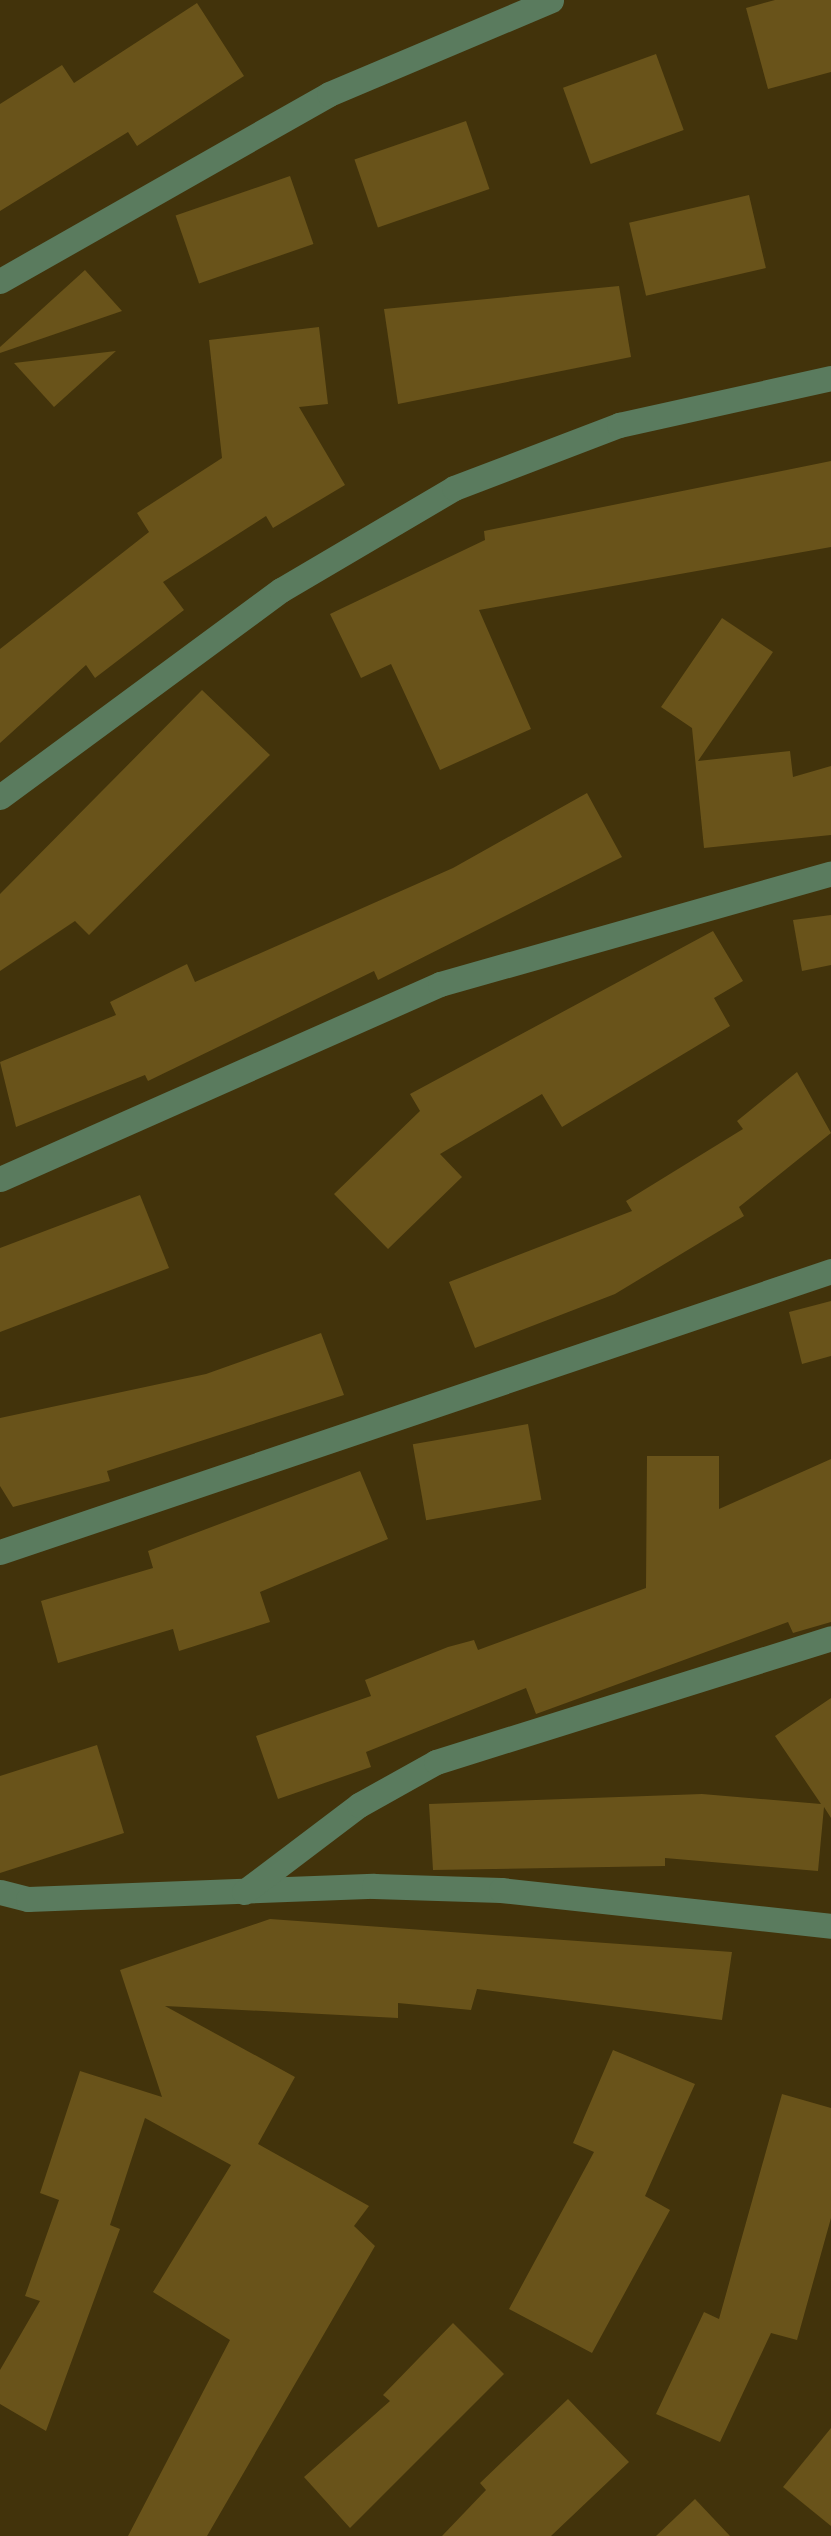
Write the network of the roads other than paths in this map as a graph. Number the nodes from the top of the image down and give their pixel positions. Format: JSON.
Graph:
{"nodes":[{"id":1,"x":551,"y":0,"type":"edge"},
{"id":2,"x":0,"y":281,"type":"edge"},
{"id":3,"x":831,"y":378,"type":"edge"},
{"id":4,"x":0,"y":797,"type":"edge"},
{"id":5,"x":831,"y":873,"type":"edge"},
{"id":6,"x":0,"y":1179,"type":"edge"},
{"id":7,"x":831,"y":1270,"type":"edge"},
{"id":8,"x":0,"y":1552,"type":"edge"},
{"id":9,"x":831,"y":1638,"type":"edge"},
{"id":10,"x":0,"y":1892,"type":"edge"},
{"id":11,"x":244,"y":1892,"type":"junction"},
{"id":12,"x":831,"y":1926,"type":"edge"}],
"edges":[{"from":1,"to":2,"type":"street"},
{"from":3,"to":4,"type":"street"},
{"from":5,"to":6,"type":"street"},
{"from":7,"to":8,"type":"street"},
{"from":9,"to":11,"type":"street"},
{"from":10,"to":11,"type":"street"},
{"from":11,"to":12,"type":"street"}]}
